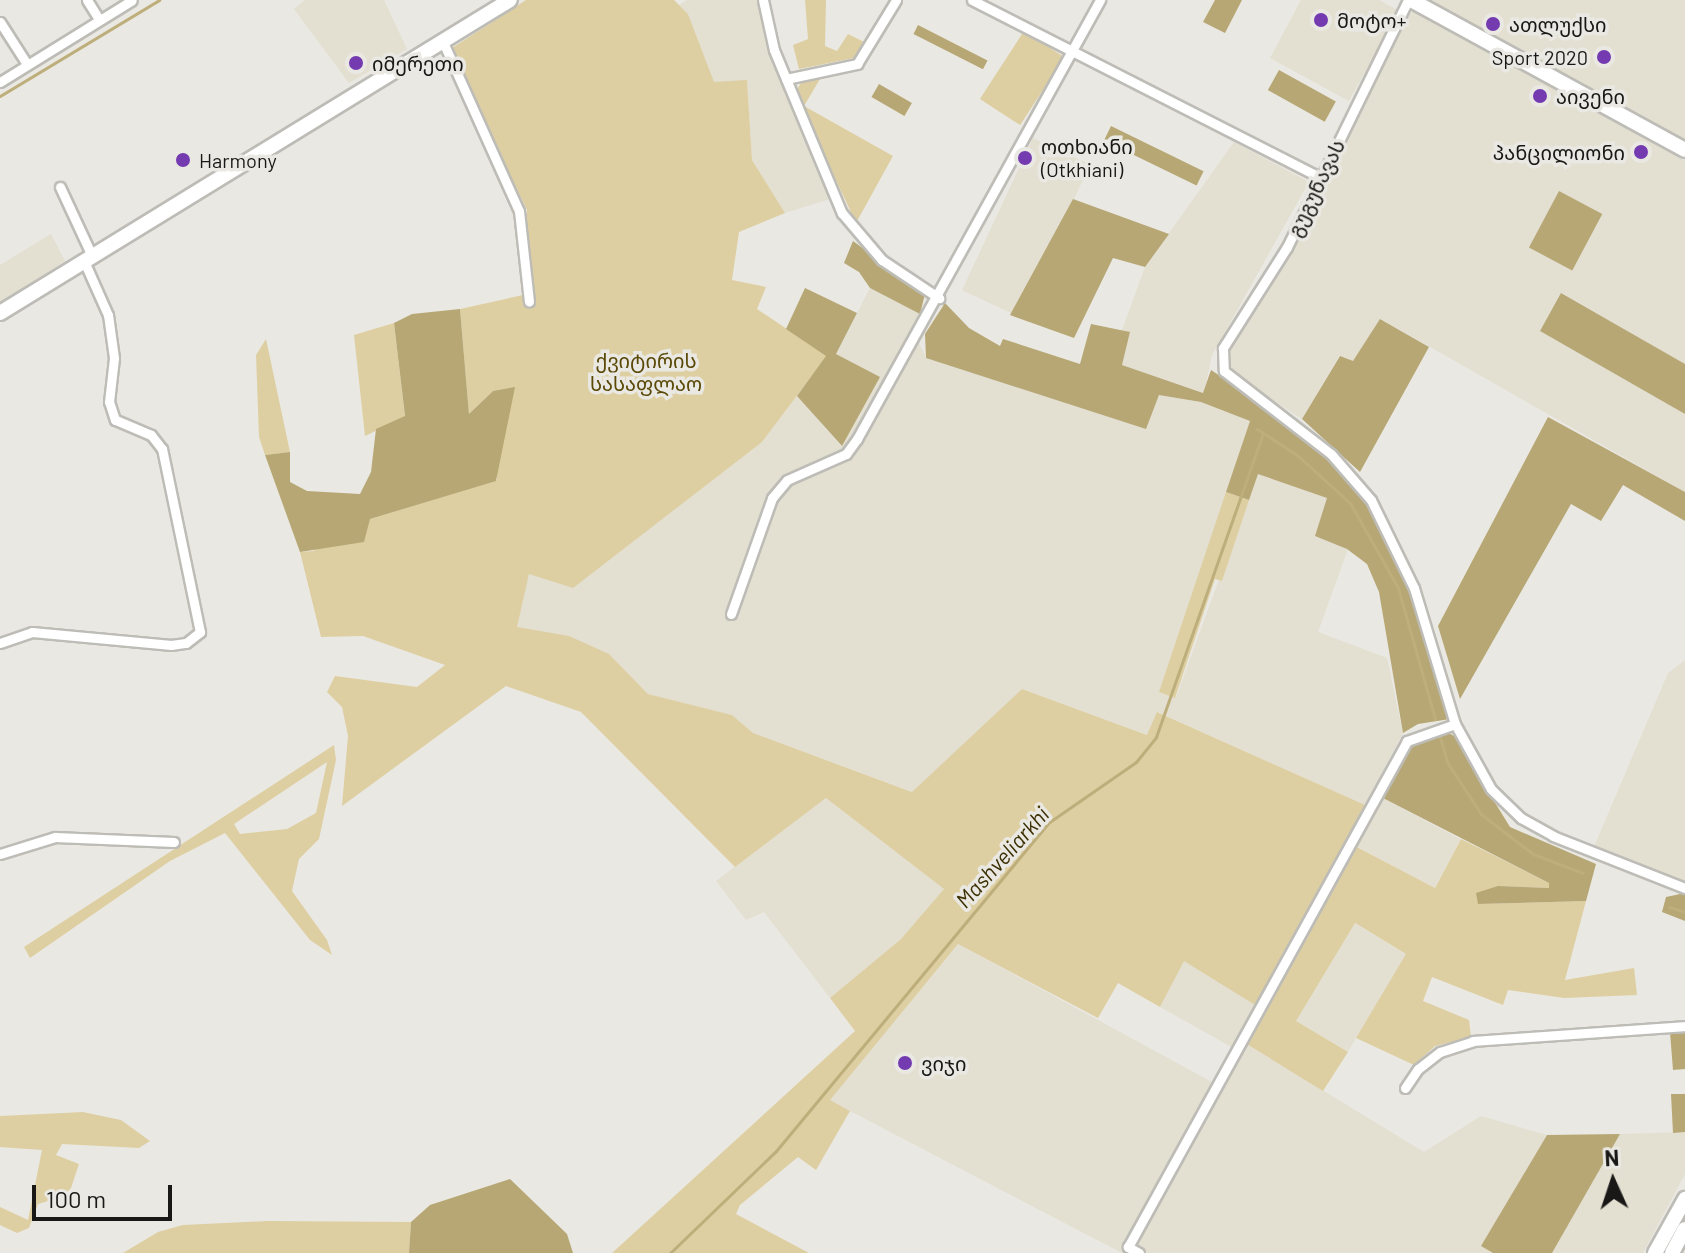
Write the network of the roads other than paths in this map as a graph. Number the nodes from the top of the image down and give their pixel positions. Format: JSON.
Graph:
{"nodes":[{"id":1,"x":87,"y":0,"type":"edge"},
{"id":2,"x":132,"y":0,"type":"edge"},
{"id":3,"x":510,"y":0,"type":"edge"},
{"id":4,"x":763,"y":0,"type":"edge"},
{"id":5,"x":896,"y":0,"type":"edge"},
{"id":6,"x":972,"y":0,"type":"edge"},
{"id":7,"x":1100,"y":0,"type":"edge"},
{"id":8,"x":1409,"y":0,"type":"edge"},
{"id":9,"x":99,"y":19,"type":"junction"},
{"id":10,"x":0,"y":22,"type":"edge"},
{"id":11,"x":443,"y":42,"type":"junction"},
{"id":12,"x":1072,"y":53,"type":"junction"},
{"id":13,"x":27,"y":64,"type":"junction"},
{"id":14,"x":786,"y":79,"type":"junction"},
{"id":15,"x":0,"y":82,"type":"edge"},
{"id":16,"x":1685,"y":150,"type":"edge"},
{"id":17,"x":1321,"y":178,"type":"junction"},
{"id":18,"x":60,"y":187,"type":"dead end"},
{"id":19,"x":88,"y":258,"type":"junction"},
{"id":20,"x":939,"y":298,"type":"junction"},
{"id":21,"x":529,"y":301,"type":"dead end"},
{"id":22,"x":0,"y":313,"type":"edge"},
{"id":23,"x":731,"y":614,"type":"dead end"},
{"id":24,"x":0,"y":643,"type":"edge"},
{"id":25,"x":1455,"y":724,"type":"junction"},
{"id":26,"x":174,"y":842,"type":"dead end"},
{"id":27,"x":0,"y":854,"type":"edge"},
{"id":28,"x":1685,"y":888,"type":"edge"},
{"id":29,"x":1685,"y":1026,"type":"edge"},
{"id":30,"x":1405,"y":1088,"type":"dead end"},
{"id":31,"x":1685,"y":1199,"type":"edge"},
{"id":32,"x":1685,"y":1229,"type":"edge"},
{"id":33,"x":1139,"y":1253,"type":"edge"},
{"id":34,"x":1655,"y":1253,"type":"edge"},
{"id":35,"x":1672,"y":1253,"type":"edge"}],
"edges":[{"from":1,"to":9,"type":"street"},
{"from":2,"to":9,"type":"street"},
{"from":3,"to":11,"type":"main road"},
{"from":4,"to":14,"type":"street"},
{"from":5,"to":14,"type":"street"},
{"from":6,"to":12,"type":"street"},
{"from":7,"to":12,"type":"street"},
{"from":8,"to":16,"type":"main road"},
{"from":8,"to":17,"type":"street","name":"გუგუნავას"},
{"from":9,"to":13,"type":"street"},
{"from":10,"to":13,"type":"street"},
{"from":11,"to":19,"type":"main road"},
{"from":11,"to":21,"type":"street"},
{"from":12,"to":17,"type":"street"},
{"from":12,"to":20,"type":"street"},
{"from":13,"to":15,"type":"street"},
{"from":14,"to":20,"type":"street"},
{"from":17,"to":25,"type":"street","name":"გუგუნავას"},
{"from":18,"to":19,"type":"street"},
{"from":19,"to":22,"type":"main road"},
{"from":19,"to":24,"type":"street"},
{"from":20,"to":23,"type":"street"},
{"from":25,"to":28,"type":"street"},
{"from":25,"to":33,"type":"street"},
{"from":26,"to":27,"type":"street"},
{"from":29,"to":30,"type":"street"},
{"from":31,"to":34,"type":"main road"},
{"from":32,"to":35,"type":"main road"}]}
